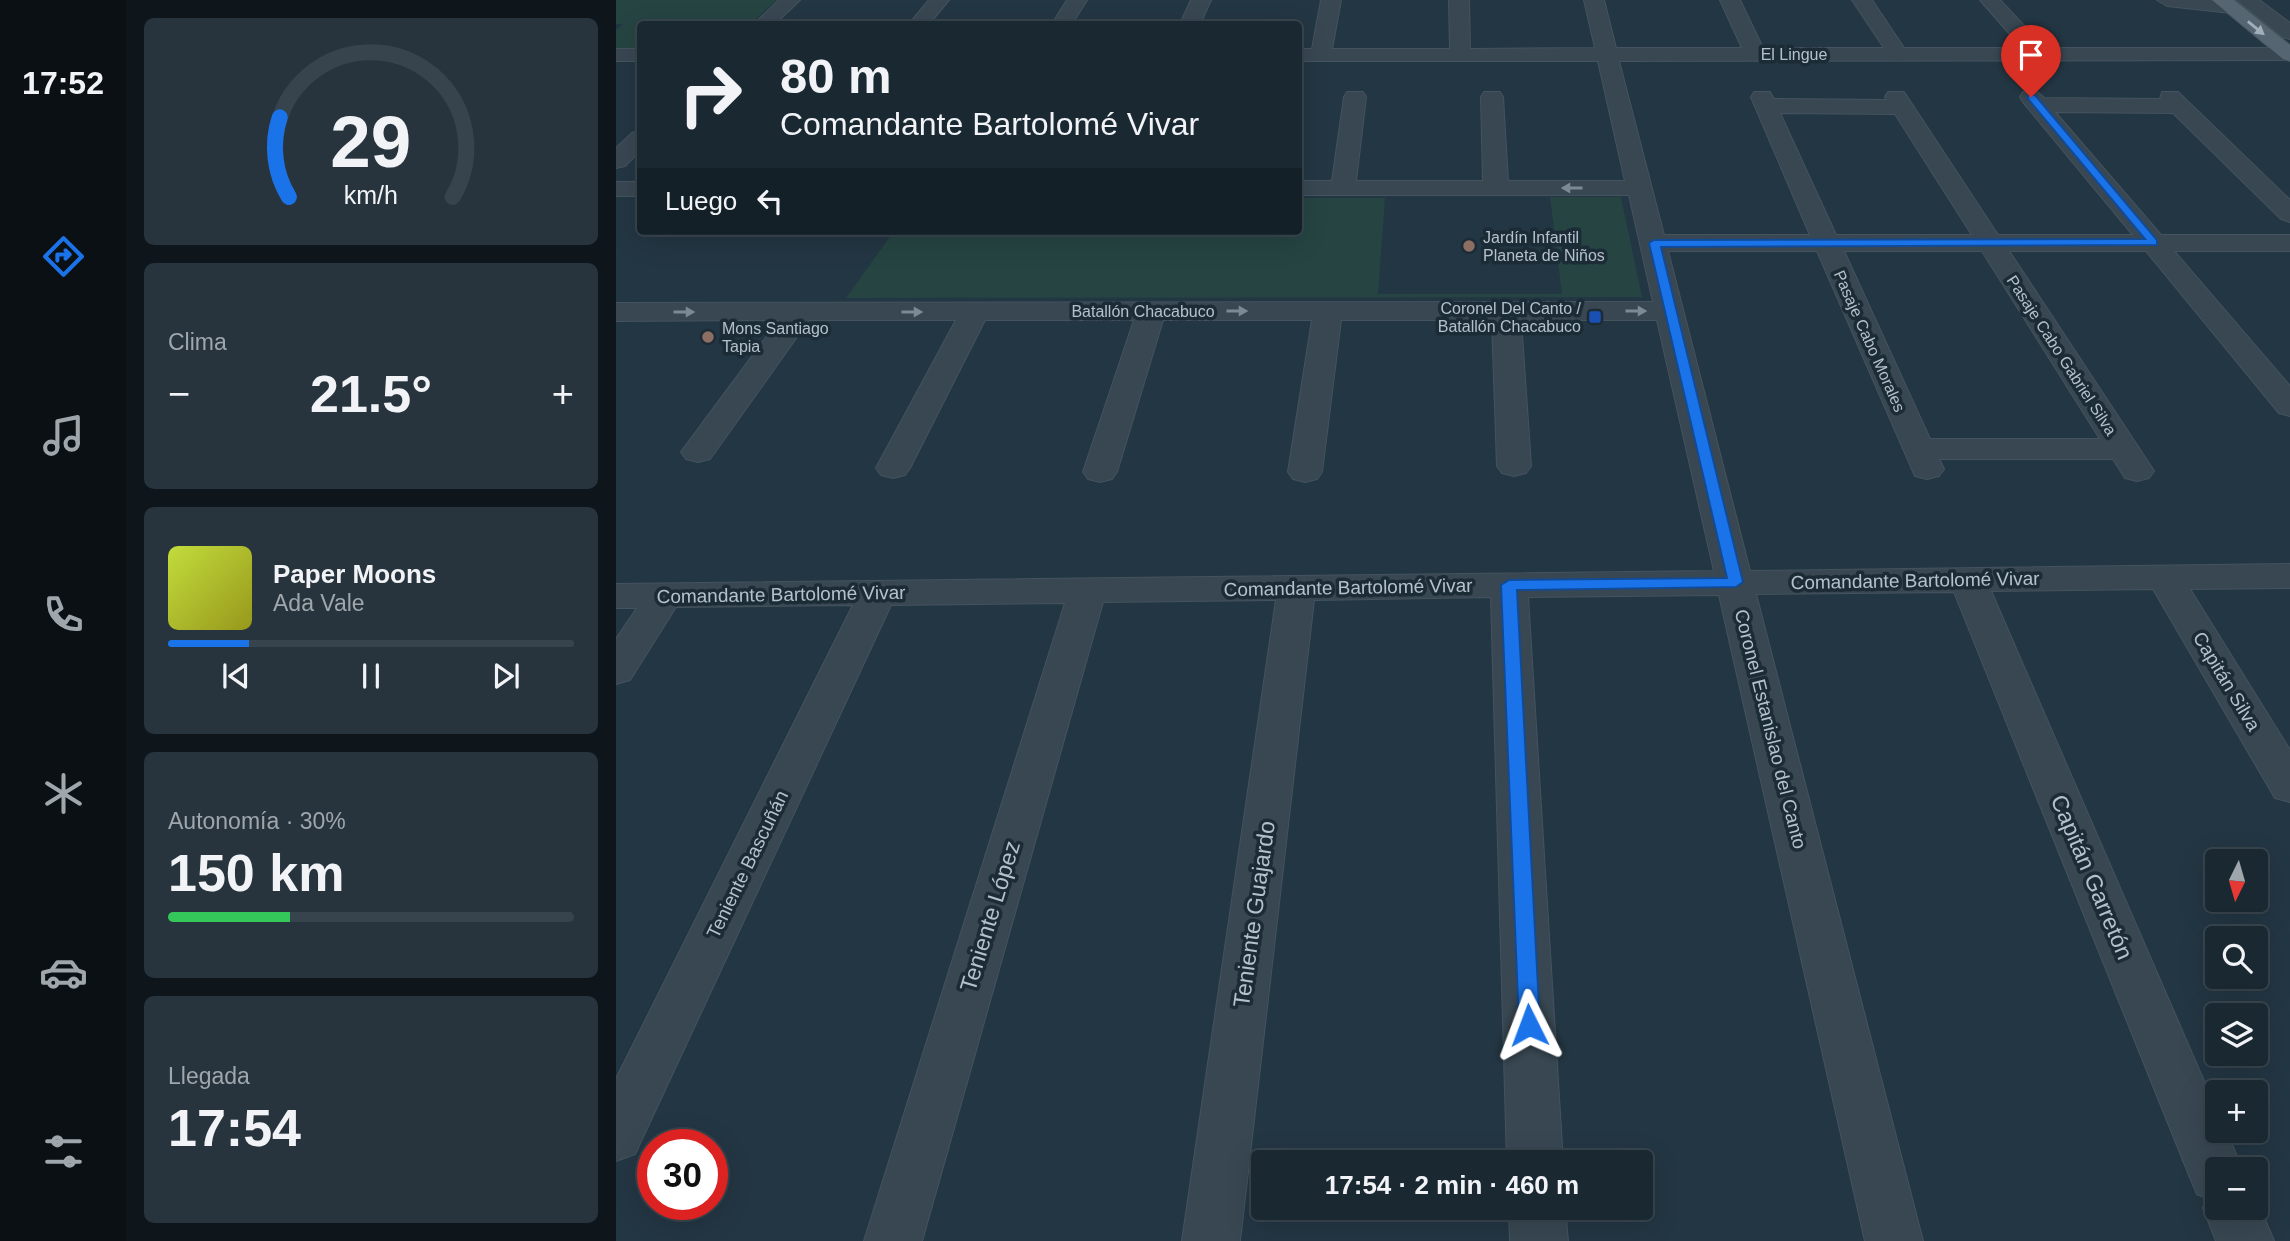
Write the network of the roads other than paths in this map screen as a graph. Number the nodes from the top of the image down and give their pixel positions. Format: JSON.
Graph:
{"nodes":[{"id":1,"x":790,"y":0,"type":"edge"},
{"id":2,"x":939,"y":0,"type":"edge"},
{"id":3,"x":1077,"y":0,"type":"edge"},
{"id":4,"x":1200,"y":0,"type":"edge"},
{"id":5,"x":1331,"y":0,"type":"edge"},
{"id":6,"x":1460,"y":0,"type":"edge"},
{"id":7,"x":1594,"y":0,"type":"edge"},
{"id":8,"x":1730,"y":0,"type":"edge"},
{"id":9,"x":1862,"y":0,"type":"edge"},
{"id":10,"x":1990,"y":0,"type":"edge"},
{"id":11,"x":2166,"y":0,"type":"edge"},
{"id":12,"x":2268,"y":0,"type":"edge"},
{"id":13,"x":2234,"y":2,"type":"edge"},
{"id":14,"x":2290,"y":17,"type":"edge"},
{"id":15,"x":767,"y":21,"type":"edge"},
{"id":16,"x":922,"y":21,"type":"edge"},
{"id":17,"x":1064,"y":21,"type":"edge"},
{"id":18,"x":1192,"y":21,"type":"edge"},
{"id":19,"x":2290,"y":33,"type":"edge"},
{"id":20,"x":1321,"y":54,"type":"junction"},
{"id":21,"x":1460,"y":54,"type":"junction"},
{"id":22,"x":1608,"y":54,"type":"junction"},
{"id":23,"x":1755,"y":54,"type":"junction"},
{"id":24,"x":1898,"y":54,"type":"junction"},
{"id":25,"x":2039,"y":54,"type":"junction"},
{"id":26,"x":616,"y":55,"type":"edge"},
{"id":27,"x":637,"y":55,"type":"edge"},
{"id":28,"x":1302,"y":55,"type":"edge"},
{"id":29,"x":2290,"y":55,"type":"edge"},
{"id":30,"x":1355,"y":97,"type":"dead end"},
{"id":31,"x":1492,"y":97,"type":"dead end"},
{"id":32,"x":1899,"y":102,"type":"joint"},
{"id":33,"x":637,"y":141,"type":"edge"},
{"id":34,"x":616,"y":161,"type":"edge"},
{"id":35,"x":1302,"y":188,"type":"edge"},
{"id":36,"x":1343,"y":188,"type":"junction"},
{"id":37,"x":1496,"y":188,"type":"junction"},
{"id":38,"x":1640,"y":188,"type":"junction"},
{"id":39,"x":616,"y":190,"type":"edge"},
{"id":40,"x":637,"y":190,"type":"edge"},
{"id":41,"x":2290,"y":214,"type":"edge"},
{"id":42,"x":1654,"y":243,"type":"junction"},
{"id":43,"x":1826,"y":243,"type":"junction"},
{"id":44,"x":1990,"y":243,"type":"junction"},
{"id":45,"x":2153,"y":243,"type":"junction"},
{"id":46,"x":2290,"y":243,"type":"edge"},
{"id":47,"x":1671,"y":310,"type":"junction"},
{"id":48,"x":1151,"y":311,"type":"junction"},
{"id":49,"x":1328,"y":311,"type":"junction"},
{"id":50,"x":1506,"y":311,"type":"junction"},
{"id":51,"x":800,"y":312,"type":"junction"},
{"id":52,"x":975,"y":312,"type":"junction"},
{"id":53,"x":618,"y":315,"type":"edge"},
{"id":54,"x":2290,"y":406,"type":"edge"},
{"id":55,"x":698,"y":452,"type":"dead end"},
{"id":56,"x":1922,"y":459,"type":"joint"},
{"id":57,"x":1514,"y":466,"type":"dead end"},
{"id":58,"x":893,"y":468,"type":"dead end"},
{"id":59,"x":1100,"y":472,"type":"dead end"},
{"id":60,"x":1305,"y":472,"type":"dead end"},
{"id":61,"x":2290,"y":576,"type":"edge"},
{"id":62,"x":2164,"y":577,"type":"junction"},
{"id":63,"x":1967,"y":579,"type":"junction"},
{"id":64,"x":1736,"y":582,"type":"junction"},
{"id":65,"x":1509,"y":585,"type":"junction"},
{"id":66,"x":1297,"y":588,"type":"junction"},
{"id":67,"x":1088,"y":590,"type":"junction"},
{"id":68,"x":878,"y":593,"type":"junction"},
{"id":69,"x":665,"y":595,"type":"junction"},
{"id":70,"x":616,"y":596,"type":"edge"},
{"id":71,"x":616,"y":670,"type":"edge"},
{"id":72,"x":2290,"y":786,"type":"edge"},
{"id":73,"x":616,"y":1136,"type":"edge"},
{"id":74,"x":1534,"y":1150,"type":"edge"},
{"id":75,"x":2209,"y":1157,"type":"edge"},
{"id":76,"x":1538,"y":1220,"type":"edge"},
{"id":77,"x":2236,"y":1220,"type":"edge"},
{"id":78,"x":893,"y":1241,"type":"edge"},
{"id":79,"x":1211,"y":1241,"type":"edge"},
{"id":80,"x":1539,"y":1241,"type":"edge"},
{"id":81,"x":1894,"y":1241,"type":"edge"},
{"id":82,"x":2245,"y":1241,"type":"edge"}],
"edges":[{"from":1,"to":15,"type":"street"},
{"from":2,"to":16,"type":"street"},
{"from":3,"to":17,"type":"street"},
{"from":4,"to":18,"type":"street"},
{"from":5,"to":20,"type":"street"},
{"from":6,"to":21,"type":"street"},
{"from":7,"to":22,"type":"street","name":"Coronel Estanislao del Canto"},
{"from":8,"to":23,"type":"street"},
{"from":9,"to":24,"type":"street"},
{"from":10,"to":25,"type":"street"},
{"from":11,"to":13,"type":"street"},
{"from":12,"to":14,"type":"street"},
{"from":13,"to":19,"type":"street"},
{"from":13,"to":29,"type":"main road","one_way":true},
{"from":20,"to":21,"type":"street","name":"El Lingue"},
{"from":20,"to":28,"type":"street","name":"El Lingue"},
{"from":21,"to":22,"type":"street","name":"El Lingue"},
{"from":22,"to":23,"type":"street","name":"El Lingue"},
{"from":22,"to":38,"type":"street","name":"Coronel Estanislao del Canto"},
{"from":23,"to":24,"type":"street","name":"El Lingue"},
{"from":24,"to":25,"type":"street","name":"El Lingue"},
{"from":25,"to":29,"type":"street","name":"El Lingue"},
{"from":26,"to":27,"type":"street"},
{"from":30,"to":36,"type":"street"},
{"from":31,"to":37,"type":"street"},
{"from":32,"to":43,"type":"street","name":"Pasaje Cabo Morales"},
{"from":32,"to":44,"type":"street","name":"Pasaje Cabo Gabriel Silva"},
{"from":33,"to":34,"type":"street"},
{"from":35,"to":36,"type":"street"},
{"from":36,"to":37,"type":"street"},
{"from":38,"to":37,"type":"street","one_way":true},
{"from":38,"to":42,"type":"street","name":"Coronel Estanislao del Canto"},
{"from":39,"to":40,"type":"street"},
{"from":41,"to":45,"type":"street"},
{"from":42,"to":43,"type":"street"},
{"from":42,"to":47,"type":"street","name":"Coronel Estanislao del Canto"},
{"from":43,"to":44,"type":"street"},
{"from":43,"to":56,"type":"street","name":"Pasaje Cabo Morales"},
{"from":44,"to":45,"type":"street"},
{"from":44,"to":56,"type":"street","name":"Pasaje Cabo Gabriel Silva"},
{"from":45,"to":46,"type":"street"},
{"from":45,"to":54,"type":"street"},
{"from":50,"to":47,"type":"street","name":"Batallón Chacabuco","one_way":true},
{"from":47,"to":64,"type":"street","name":"Coronel Estanislao del Canto"},
{"from":48,"to":49,"type":"street","name":"Batallón Chacabuco","one_way":true},
{"from":48,"to":52,"type":"street","name":"Batallón Chacabuco"},
{"from":48,"to":59,"type":"street"},
{"from":49,"to":50,"type":"street","name":"Batallón Chacabuco"},
{"from":49,"to":60,"type":"street"},
{"from":50,"to":57,"type":"street"},
{"from":51,"to":52,"type":"street","name":"Batallón Chacabuco","one_way":true},
{"from":53,"to":51,"type":"street","name":"Batallón Chacabuco","one_way":true},
{"from":51,"to":55,"type":"street"},
{"from":52,"to":58,"type":"street"},
{"from":61,"to":62,"type":"street","name":"Comandante Bartolomé Vivar"},
{"from":62,"to":63,"type":"street","name":"Comandante Bartolomé Vivar"},
{"from":62,"to":72,"type":"street","name":"Capitán Silva"},
{"from":63,"to":64,"type":"street","name":"Comandante Bartolomé Vivar"},
{"from":63,"to":75,"type":"street","name":"Capitán Garretón"},
{"from":64,"to":65,"type":"street","name":"Comandante Bartolomé Vivar"},
{"from":64,"to":81,"type":"street","name":"Coronel Estanislao del Canto"},
{"from":65,"to":66,"type":"street","name":"Comandante Bartolomé Vivar"},
{"from":65,"to":74,"type":"street"},
{"from":66,"to":67,"type":"street","name":"Comandante Bartolomé Vivar"},
{"from":66,"to":79,"type":"street","name":"Teniente Guajardo"},
{"from":67,"to":68,"type":"street","name":"Comandante Bartolomé Vivar"},
{"from":67,"to":78,"type":"street","name":"Teniente López"},
{"from":68,"to":69,"type":"street","name":"Comandante Bartolomé Vivar"},
{"from":68,"to":73,"type":"street","name":"Teniente Bascuñán"},
{"from":69,"to":70,"type":"street","name":"Comandante Bartolomé Vivar"},
{"from":69,"to":71,"type":"street"},
{"from":76,"to":80,"type":"street"},
{"from":77,"to":82,"type":"street"}]}
